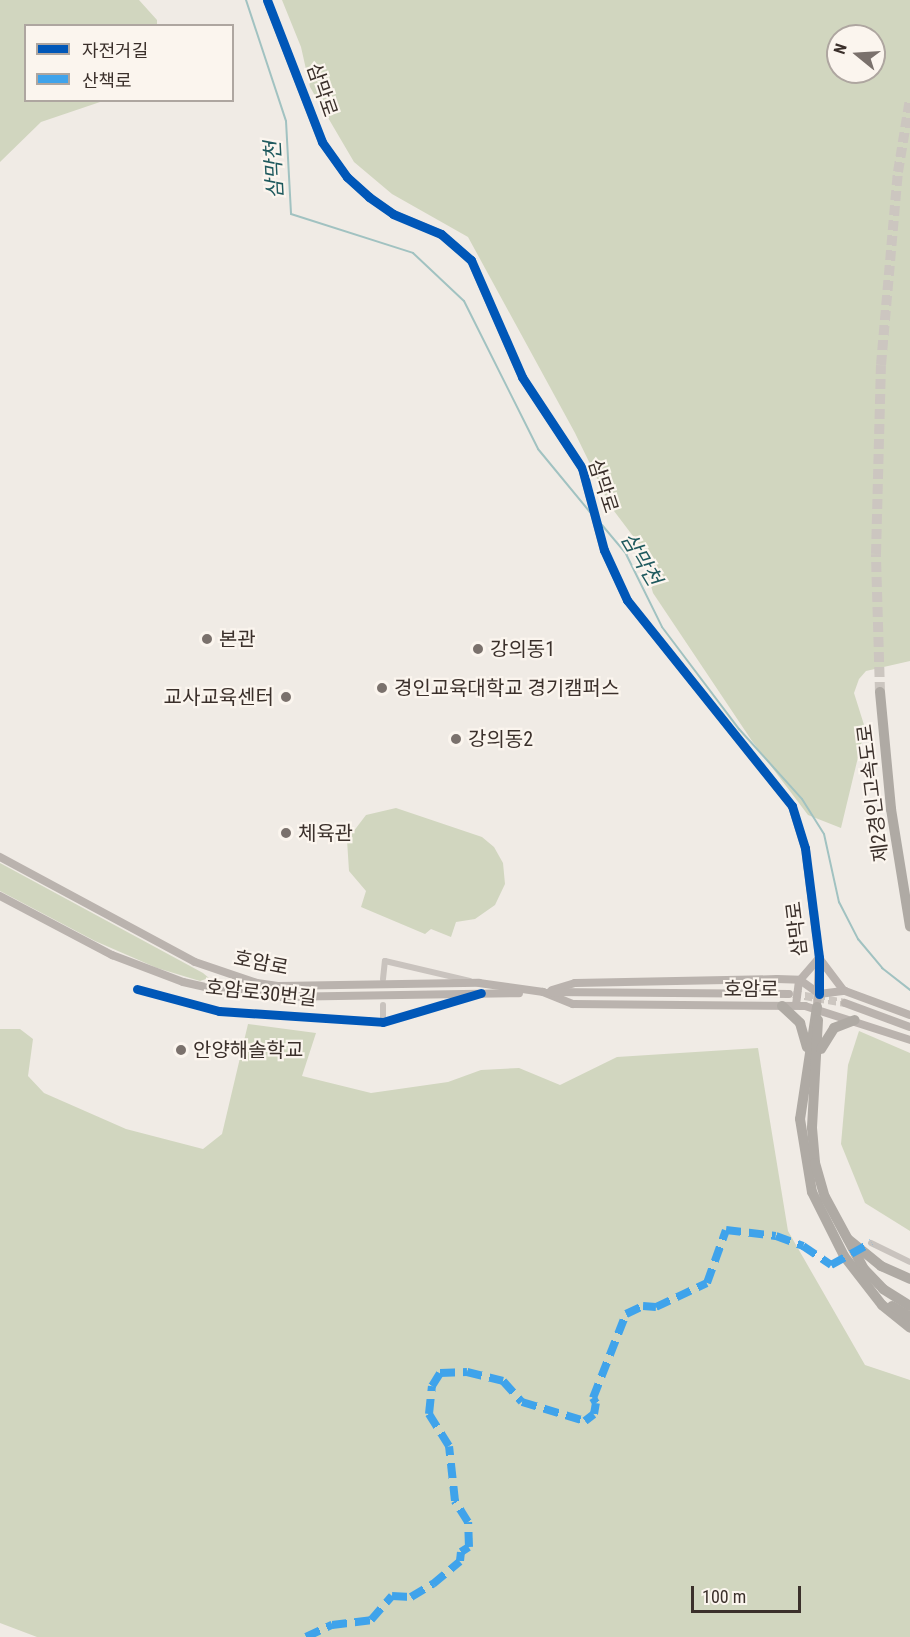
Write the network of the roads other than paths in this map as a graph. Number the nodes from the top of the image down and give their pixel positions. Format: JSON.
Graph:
{"nodes":[{"id":1,"x":267,"y":0,"type":"edge"},
{"id":2,"x":880,"y":692,"type":"tunnel mouth"},
{"id":3,"x":0,"y":857,"type":"edge"},
{"id":4,"x":0,"y":896,"type":"edge"},
{"id":5,"x":910,"y":926,"type":"edge"},
{"id":6,"x":819,"y":958,"type":"junction"},
{"id":7,"x":383,"y":980,"type":"dead end"},
{"id":8,"x":800,"y":980,"type":"junction"},
{"id":9,"x":479,"y":983,"type":"junction"},
{"id":10,"x":137,"y":989,"type":"dead end"},
{"id":11,"x":844,"y":991,"type":"junction"},
{"id":12,"x":543,"y":992,"type":"junction"},
{"id":13,"x":481,"y":993,"type":"junction"},
{"id":14,"x":789,"y":993,"type":"tunnel mouth"},
{"id":15,"x":819,"y":994,"type":"junction"},
{"id":16,"x":857,"y":994,"type":"junction"},
{"id":17,"x":845,"y":1003,"type":"tunnel mouth"},
{"id":18,"x":383,"y":1005,"type":"dead end"},
{"id":19,"x":796,"y":1005,"type":"junction"},
{"id":20,"x":782,"y":1006,"type":"junction"},
{"id":21,"x":817,"y":1007,"type":"junction"},
{"id":22,"x":840,"y":1015,"type":"junction"},
{"id":23,"x":910,"y":1015,"type":"edge"},
{"id":24,"x":855,"y":1020,"type":"junction"},
{"id":25,"x":382,"y":1022,"type":"junction"},
{"id":26,"x":910,"y":1027,"type":"edge"},
{"id":27,"x":910,"y":1040,"type":"edge"},
{"id":28,"x":812,"y":1058,"type":"junction"},
{"id":29,"x":840,"y":1232,"type":"junction"},
{"id":30,"x":871,"y":1243,"type":"dead end"},
{"id":31,"x":910,"y":1262,"type":"edge"},
{"id":32,"x":910,"y":1279,"type":"edge"},
{"id":33,"x":866,"y":1284,"type":"junction"},
{"id":34,"x":910,"y":1306,"type":"edge"},
{"id":35,"x":910,"y":1317,"type":"edge"},
{"id":36,"x":910,"y":1328,"type":"edge"}],
"edges":[{"from":1,"to":6,"type":"main road","name":"삼막로"},
{"from":2,"to":5,"type":"highway","name":"제2경인고속도로"},
{"from":3,"to":9,"type":"main road","name":"호암로"},
{"from":4,"to":13,"type":"main road","name":"호암로"},
{"from":6,"to":8,"type":"main road"},
{"from":6,"to":11,"type":"main road"},
{"from":6,"to":15,"type":"main road","name":"삼막로"},
{"from":7,"to":9,"type":"street"},
{"from":8,"to":12,"type":"main road","name":"호암로"},
{"from":8,"to":15,"type":"main road","name":"호암로"},
{"from":8,"to":19,"type":"main road"},
{"from":9,"to":12,"type":"main road","name":"호암로"},
{"from":10,"to":25,"type":"street","name":"호암로30번길"},
{"from":11,"to":15,"type":"main road"},
{"from":11,"to":16,"type":"main road"},
{"from":12,"to":13,"type":"main road","name":"호암로"},
{"from":12,"to":14,"type":"main road","name":"호암로"},
{"from":12,"to":20,"type":"main road","name":"호암로"},
{"from":13,"to":25,"type":"street"},
{"from":15,"to":21,"type":"main road","name":"삼막로"},
{"from":16,"to":22,"type":"main road"},
{"from":16,"to":23,"type":"main road"},
{"from":17,"to":26,"type":"main road"},
{"from":18,"to":25,"type":"street"},
{"from":19,"to":20,"type":"main road","name":"호암로"},
{"from":19,"to":21,"type":"main road","name":"호암로"},
{"from":20,"to":28,"type":"highway"},
{"from":21,"to":22,"type":"main road"},
{"from":21,"to":28,"type":"highway"},
{"from":22,"to":24,"type":"main road"},
{"from":24,"to":27,"type":"main road"},
{"from":24,"to":28,"type":"highway"},
{"from":28,"to":29,"type":"highway"},
{"from":28,"to":33,"type":"highway"},
{"from":29,"to":32,"type":"highway"},
{"from":29,"to":34,"type":"highway"},
{"from":30,"to":31,"type":"street"},
{"from":33,"to":35,"type":"highway"},
{"from":33,"to":36,"type":"highway"}]}
